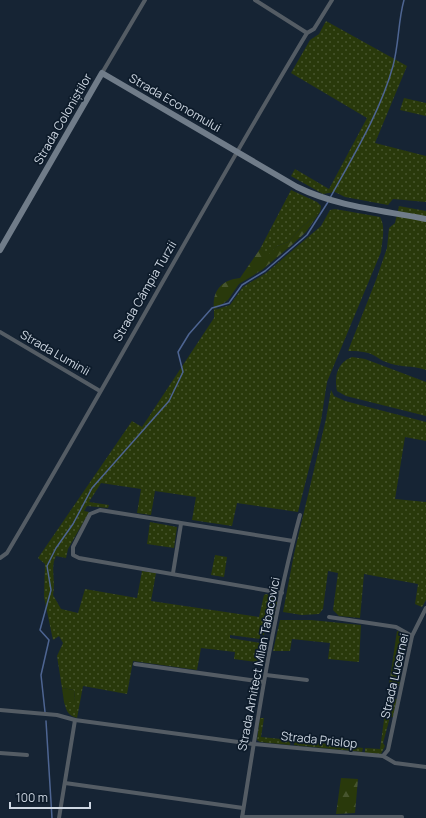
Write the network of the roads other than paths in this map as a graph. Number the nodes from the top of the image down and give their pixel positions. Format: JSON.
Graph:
{"nodes":[{"id":1,"x":145,"y":0,"type":"edge"},
{"id":2,"x":255,"y":0,"type":"edge"},
{"id":3,"x":332,"y":0,"type":"edge"},
{"id":4,"x":307,"y":33,"type":"junction"},
{"id":5,"x":102,"y":73,"type":"junction"},
{"id":6,"x":236,"y":151,"type":"junction"},
{"id":7,"x":426,"y":219,"type":"edge"},
{"id":8,"x":0,"y":250,"type":"edge"},
{"id":9,"x":0,"y":332,"type":"edge"},
{"id":10,"x":100,"y":391,"type":"junction"},
{"id":11,"x":300,"y":515,"type":"dead end"},
{"id":12,"x":181,"y":524,"type":"junction"},
{"id":13,"x":293,"y":541,"type":"junction"},
{"id":14,"x":0,"y":558,"type":"edge"},
{"id":15,"x":173,"y":573,"type":"junction"},
{"id":16,"x":282,"y":593,"type":"junction"},
{"id":17,"x":426,"y":608,"type":"edge"},
{"id":18,"x":329,"y":617,"type":"dead end"},
{"id":19,"x":412,"y":636,"type":"junction"},
{"id":20,"x":135,"y":664,"type":"dead end"},
{"id":21,"x":266,"y":675,"type":"junction"},
{"id":22,"x":307,"y":680,"type":"dead end"},
{"id":23,"x":264,"y":682,"type":"junction"},
{"id":24,"x":0,"y":710,"type":"edge"},
{"id":25,"x":75,"y":720,"type":"junction"},
{"id":26,"x":253,"y":744,"type":"junction"},
{"id":27,"x":0,"y":753,"type":"edge"},
{"id":28,"x":27,"y":755,"type":"dead end"},
{"id":29,"x":383,"y":756,"type":"junction"},
{"id":30,"x":426,"y":767,"type":"edge"},
{"id":31,"x":65,"y":783,"type":"junction"},
{"id":32,"x":243,"y":808,"type":"junction"},
{"id":33,"x":242,"y":817,"type":"edge"},
{"id":34,"x":402,"y":817,"type":"dead end"},
{"id":35,"x":59,"y":818,"type":"edge"}],
"edges":[{"from":1,"to":5,"type":"street","name":"Strada Coloniștilor"},
{"from":2,"to":4,"type":"street"},
{"from":3,"to":4,"type":"street","name":"Strada Câmpia Turzii"},
{"from":4,"to":6,"type":"street","name":"Strada Câmpia Turzii"},
{"from":5,"to":6,"type":"street","name":"Strada Economului"},
{"from":5,"to":8,"type":"street","name":"Strada Coloniștilor"},
{"from":6,"to":7,"type":"street","name":"Strada Economului"},
{"from":6,"to":10,"type":"street","name":"Strada Câmpia Turzii"},
{"from":9,"to":10,"type":"street","name":"Strada Luminii"},
{"from":10,"to":14,"type":"street","name":"Strada Câmpia Turzii"},
{"from":11,"to":13,"type":"street","name":"Strada Arhitect Milan Tabacovici"},
{"from":12,"to":13,"type":"street"},
{"from":12,"to":15,"type":"street"},
{"from":12,"to":15,"type":"street"},
{"from":13,"to":16,"type":"street","name":"Strada Arhitect Milan Tabacovici"},
{"from":15,"to":16,"type":"street"},
{"from":16,"to":21,"type":"street","name":"Strada Arhitect Milan Tabacovici"},
{"from":17,"to":19,"type":"street","name":"Strada Lucernei"},
{"from":18,"to":19,"type":"street"},
{"from":19,"to":29,"type":"street","name":"Strada Lucernei"},
{"from":20,"to":23,"type":"street"},
{"from":21,"to":22,"type":"street"},
{"from":21,"to":23,"type":"street","name":"Strada Arhitect Milan Tabacovici"},
{"from":23,"to":26,"type":"street","name":"Strada Arhitect Milan Tabacovici"},
{"from":24,"to":25,"type":"street","name":"Strada Prislop"},
{"from":25,"to":26,"type":"street","name":"Strada Prislop"},
{"from":25,"to":31,"type":"street"},
{"from":26,"to":29,"type":"street","name":"Strada Prislop"},
{"from":26,"to":32,"type":"street","name":"Strada Arhitect Milan Tabacovici"},
{"from":27,"to":28,"type":"street"},
{"from":29,"to":30,"type":"street","name":"Strada Prislop"},
{"from":31,"to":32,"type":"street"},
{"from":31,"to":35,"type":"street"},
{"from":32,"to":33,"type":"street","name":"Strada Arhitect Milan Tabacovici"},
{"from":33,"to":34,"type":"street"}]}
